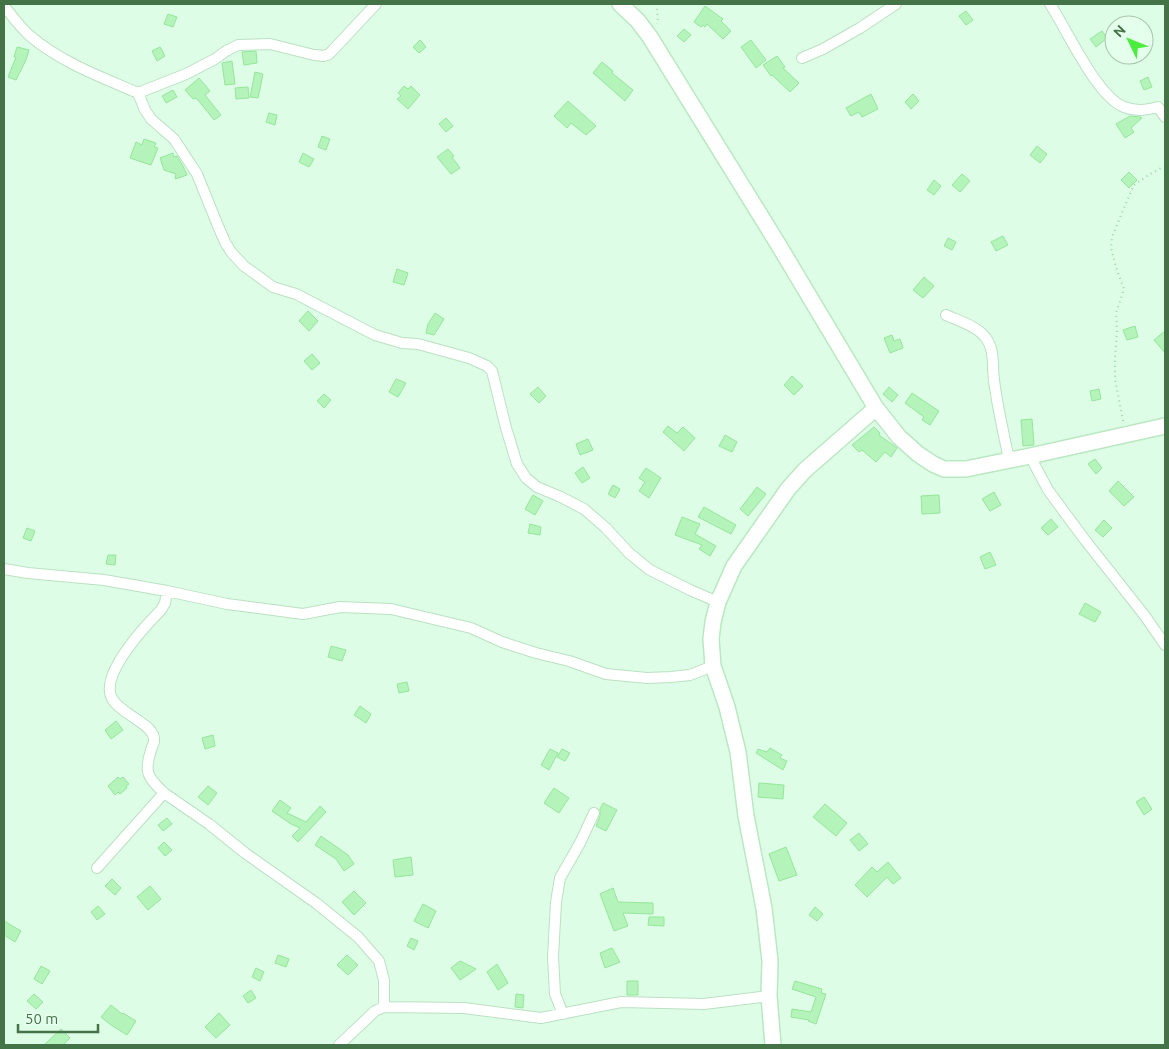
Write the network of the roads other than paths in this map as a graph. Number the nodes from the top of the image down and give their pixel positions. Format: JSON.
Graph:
{"nodes":[{"id":1,"x":376,"y":4,"type":"edge"},
{"id":2,"x":620,"y":4,"type":"edge"},
{"id":3,"x":896,"y":4,"type":"edge"},
{"id":4,"x":1050,"y":4,"type":"edge"},
{"id":5,"x":4,"y":6,"type":"edge"},
{"id":6,"x":802,"y":58,"type":"dead end"},
{"id":7,"x":138,"y":93,"type":"junction"},
{"id":8,"x":1162,"y":104,"type":"edge"},
{"id":9,"x":1165,"y":117,"type":"edge"},
{"id":10,"x":946,"y":315,"type":"dead end"},
{"id":11,"x":876,"y":408,"type":"junction"},
{"id":12,"x":1165,"y":426,"type":"edge"},
{"id":13,"x":1030,"y":456,"type":"junction"},
{"id":14,"x":1009,"y":460,"type":"junction"},
{"id":15,"x":4,"y":568,"type":"edge"},
{"id":16,"x":167,"y":591,"type":"junction"},
{"id":17,"x":718,"y":602,"type":"junction"},
{"id":18,"x":1165,"y":646,"type":"edge"},
{"id":19,"x":713,"y":666,"type":"junction"},
{"id":20,"x":164,"y":793,"type":"junction"},
{"id":21,"x":594,"y":813,"type":"dead end"},
{"id":22,"x":97,"y":868,"type":"dead end"},
{"id":23,"x":769,"y":996,"type":"junction"},
{"id":24,"x":384,"y":1007,"type":"junction"},
{"id":25,"x":563,"y":1014,"type":"junction"},
{"id":26,"x":339,"y":1045,"type":"edge"},
{"id":27,"x":774,"y":1045,"type":"edge"}],
"edges":[{"from":1,"to":7,"type":"street"},
{"from":2,"to":11,"type":"street"},
{"from":3,"to":6,"type":"street"},
{"from":4,"to":8,"type":"street"},
{"from":5,"to":7,"type":"street"},
{"from":7,"to":17,"type":"street"},
{"from":8,"to":9,"type":"street"},
{"from":10,"to":14,"type":"street"},
{"from":11,"to":14,"type":"street"},
{"from":11,"to":17,"type":"street"},
{"from":12,"to":13,"type":"street"},
{"from":13,"to":14,"type":"street"},
{"from":13,"to":18,"type":"street"},
{"from":15,"to":16,"type":"street"},
{"from":16,"to":19,"type":"street"},
{"from":16,"to":20,"type":"street"},
{"from":17,"to":19,"type":"street"},
{"from":19,"to":23,"type":"street"},
{"from":20,"to":22,"type":"street"},
{"from":20,"to":24,"type":"street"},
{"from":21,"to":25,"type":"street"},
{"from":23,"to":25,"type":"street"},
{"from":23,"to":27,"type":"street"},
{"from":24,"to":25,"type":"street"},
{"from":24,"to":26,"type":"street"}]}
